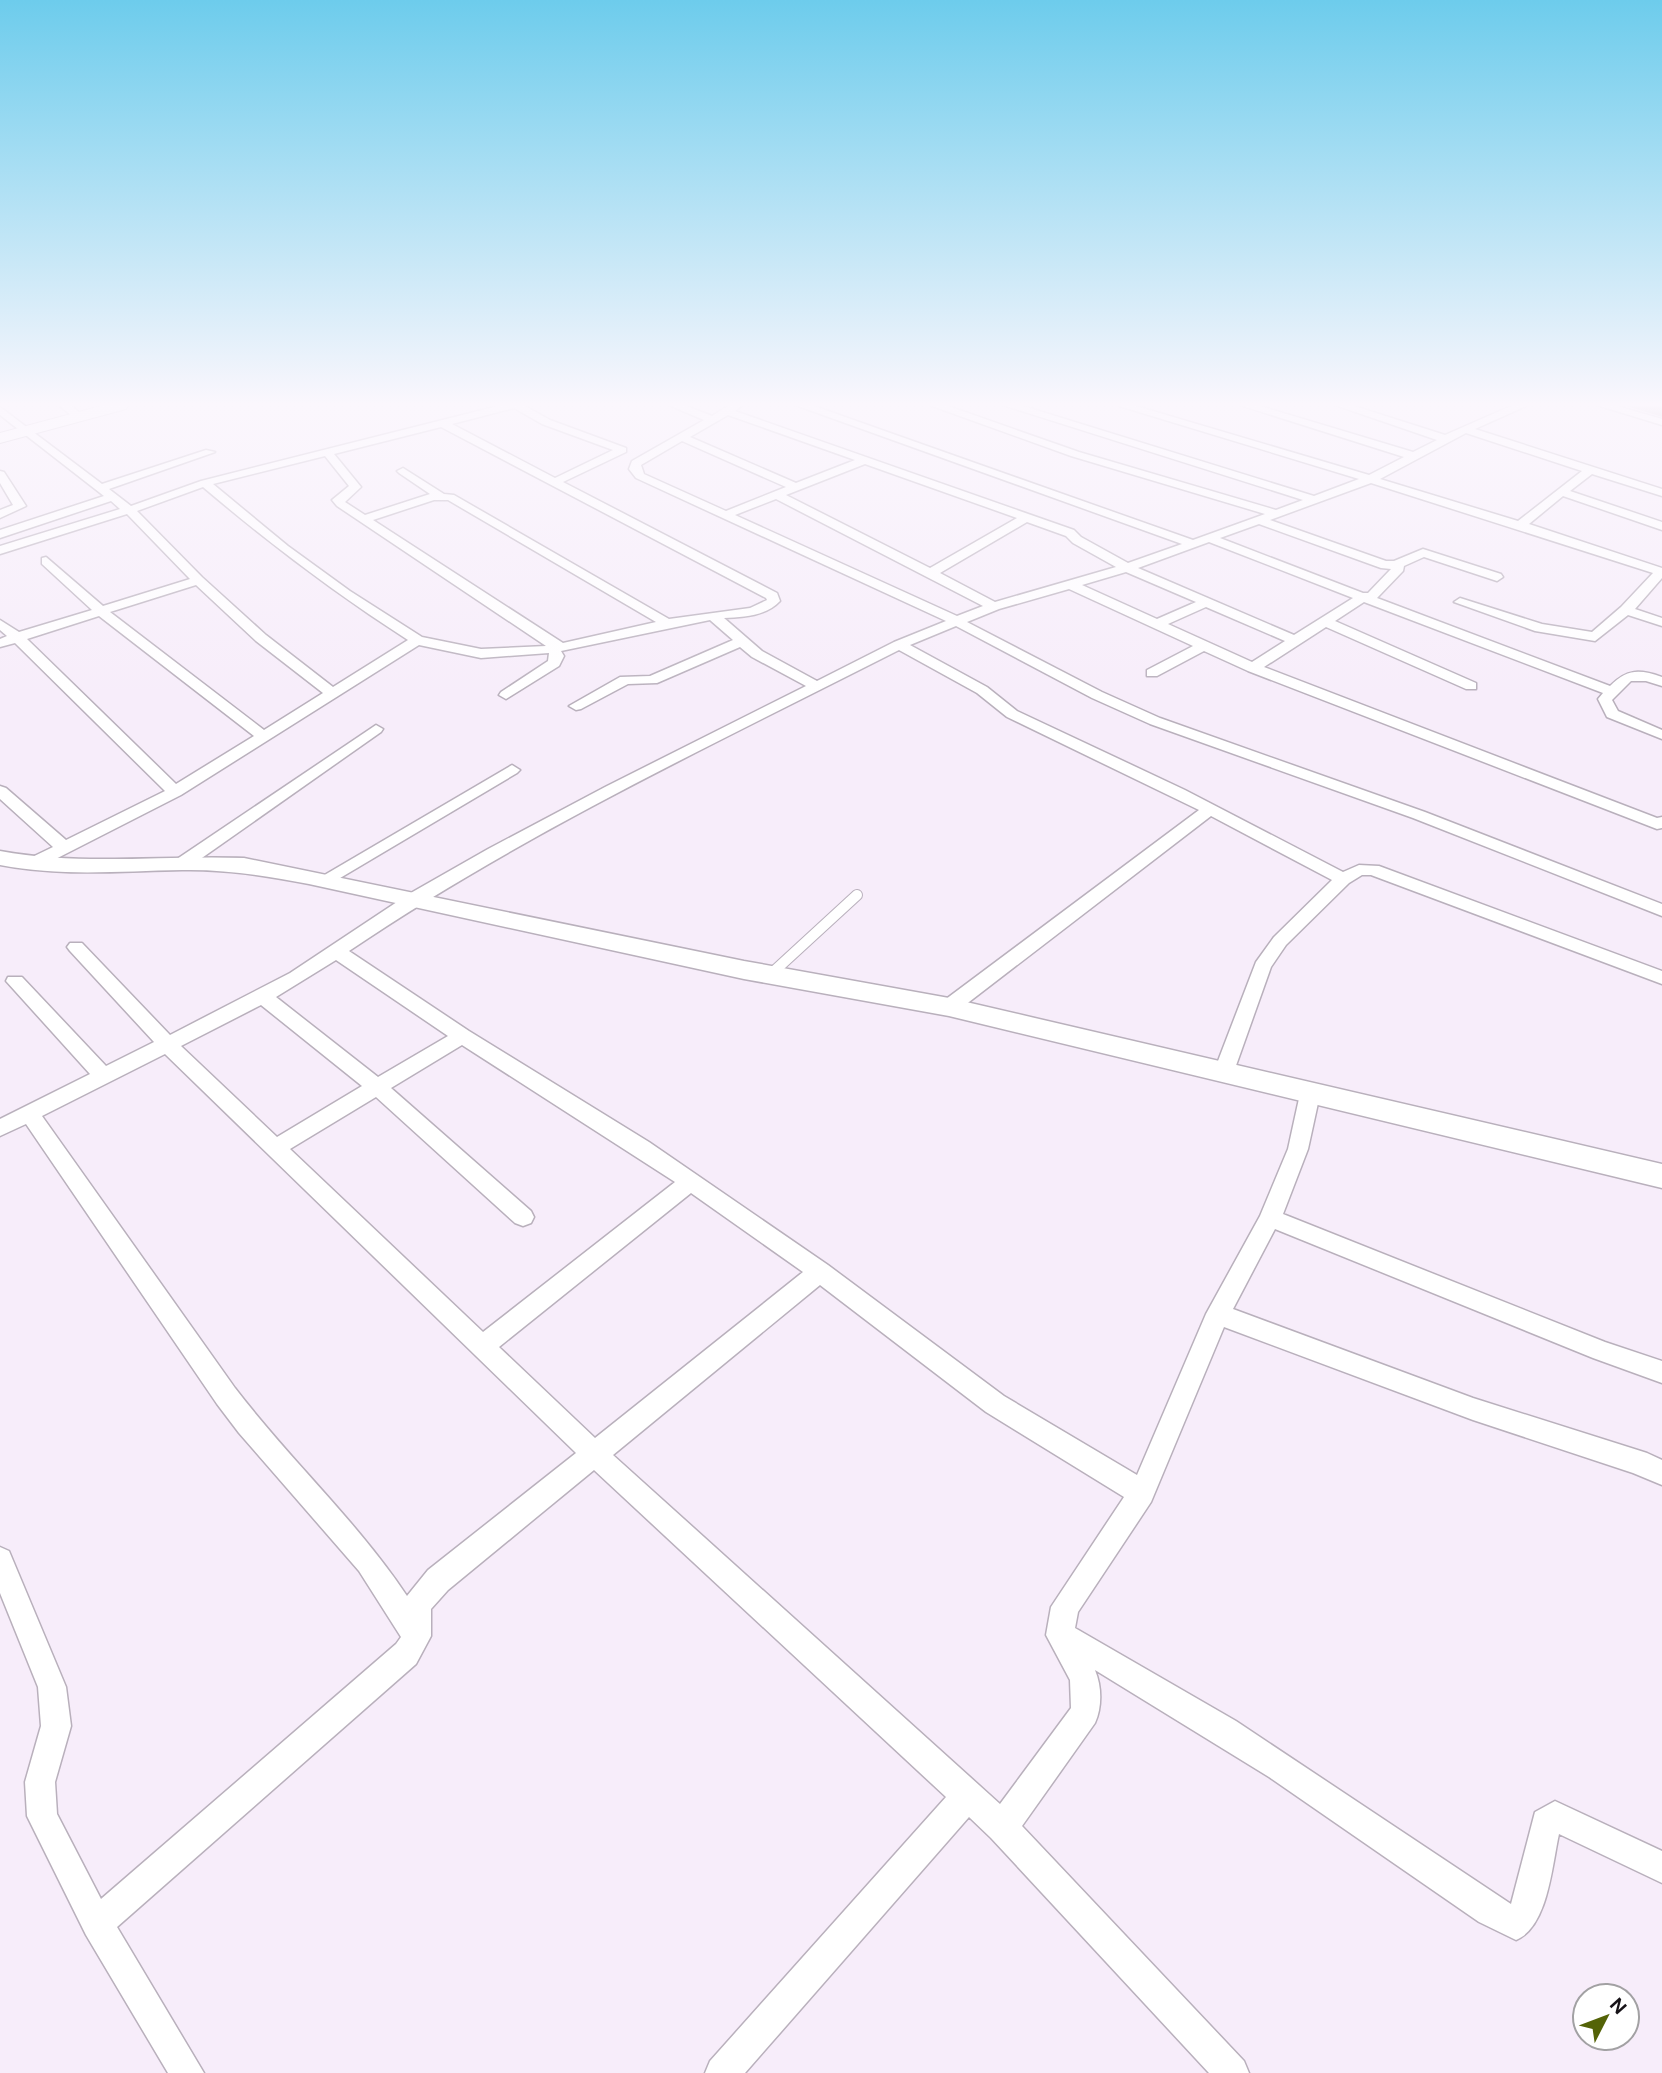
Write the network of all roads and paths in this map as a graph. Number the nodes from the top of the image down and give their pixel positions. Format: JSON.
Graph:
{"nodes":[{"id":1,"x":18,"y":503,"type":"edge"},
{"id":2,"x":95,"y":503,"type":"edge"},
{"id":3,"x":120,"y":503,"type":"edge"},
{"id":4,"x":149,"y":503,"type":"edge"},
{"id":5,"x":228,"y":503,"type":"edge"},
{"id":6,"x":342,"y":503,"type":"edge"},
{"id":7,"x":417,"y":503,"type":"edge"},
{"id":8,"x":460,"y":503,"type":"edge"},
{"id":9,"x":594,"y":503,"type":"edge"},
{"id":10,"x":703,"y":503,"type":"edge"},
{"id":11,"x":760,"y":503,"type":"edge"},
{"id":12,"x":792,"y":503,"type":"edge"},
{"id":13,"x":986,"y":503,"type":"edge"},
{"id":14,"x":1088,"y":503,"type":"edge"},
{"id":15,"x":1240,"y":503,"type":"edge"},
{"id":16,"x":1307,"y":503,"type":"edge"},
{"id":17,"x":1448,"y":503,"type":"edge"},
{"id":18,"x":1548,"y":503,"type":"edge"},
{"id":19,"x":1594,"y":503,"type":"edge"},
{"id":20,"x":129,"y":510,"type":"junction"},
{"id":21,"x":0,"y":513,"type":"edge"},
{"id":22,"x":1275,"y":513,"type":"junction"},
{"id":23,"x":728,"y":514,"type":"junction"},
{"id":24,"x":1027,"y":517,"type":"junction"},
{"id":25,"x":363,"y":519,"type":"junction"},
{"id":26,"x":1259,"y":520,"type":"junction"},
{"id":27,"x":1520,"y":525,"type":"junction"},
{"id":28,"x":1662,"y":526,"type":"edge"},
{"id":29,"x":0,"y":534,"type":"edge"},
{"id":30,"x":1201,"y":541,"type":"junction"},
{"id":31,"x":0,"y":550,"type":"edge"},
{"id":32,"x":46,"y":561,"type":"dead end"},
{"id":33,"x":1127,"y":568,"type":"junction"},
{"id":34,"x":1399,"y":568,"type":"dead end"},
{"id":35,"x":1661,"y":572,"type":"edge"},
{"id":36,"x":931,"y":573,"type":"junction"},
{"id":37,"x":1497,"y":577,"type":"dead end"},
{"id":38,"x":198,"y":580,"type":"junction"},
{"id":39,"x":1069,"y":584,"type":"junction"},
{"id":40,"x":1365,"y":596,"type":"junction"},
{"id":41,"x":1207,"y":602,"type":"junction"},
{"id":42,"x":1460,"y":602,"type":"dead end"},
{"id":43,"x":994,"y":606,"type":"junction"},
{"id":44,"x":1626,"y":610,"type":"junction"},
{"id":45,"x":102,"y":612,"type":"junction"},
{"id":46,"x":712,"y":615,"type":"junction"},
{"id":47,"x":956,"y":621,"type":"junction"},
{"id":48,"x":665,"y":622,"type":"junction"},
{"id":49,"x":1326,"y":622,"type":"junction"},
{"id":50,"x":1662,"y":622,"type":"edge"},
{"id":51,"x":0,"y":624,"type":"edge"},
{"id":52,"x":1156,"y":625,"type":"junction"},
{"id":53,"x":18,"y":638,"type":"junction"},
{"id":54,"x":416,"y":640,"type":"junction"},
{"id":55,"x":1296,"y":641,"type":"junction"},
{"id":56,"x":740,"y":642,"type":"junction"},
{"id":57,"x":0,"y":643,"type":"edge"},
{"id":58,"x":899,"y":645,"type":"junction"},
{"id":59,"x":1203,"y":646,"type":"junction"},
{"id":60,"x":556,"y":647,"type":"junction"},
{"id":61,"x":1253,"y":668,"type":"junction"},
{"id":62,"x":1152,"y":673,"type":"dead end"},
{"id":63,"x":1662,"y":682,"type":"edge"},
{"id":64,"x":816,"y":686,"type":"junction"},
{"id":65,"x":1471,"y":686,"type":"dead end"},
{"id":66,"x":1612,"y":692,"type":"junction"},
{"id":67,"x":333,"y":694,"type":"junction"},
{"id":68,"x":506,"y":695,"type":"dead end"},
{"id":69,"x":576,"y":706,"type":"dead end"},
{"id":70,"x":376,"y":729,"type":"dead end"},
{"id":71,"x":1662,"y":735,"type":"edge"},
{"id":72,"x":264,"y":737,"type":"junction"},
{"id":73,"x":512,"y":770,"type":"dead end"},
{"id":74,"x":0,"y":791,"type":"edge"},
{"id":75,"x":175,"y":792,"type":"junction"},
{"id":76,"x":1210,"y":809,"type":"junction"},
{"id":77,"x":1662,"y":822,"type":"edge"},
{"id":78,"x":65,"y":848,"type":"junction"},
{"id":79,"x":0,"y":858,"type":"edge"},
{"id":80,"x":183,"y":863,"type":"junction"},
{"id":81,"x":32,"y":864,"type":"junction"},
{"id":82,"x":1343,"y":879,"type":"junction"},
{"id":83,"x":324,"y":880,"type":"junction"},
{"id":84,"x":857,"y":895,"type":"dead end"},
{"id":85,"x":415,"y":898,"type":"junction"},
{"id":86,"x":1662,"y":911,"type":"edge"},
{"id":87,"x":76,"y":947,"type":"dead end"},
{"id":88,"x":336,"y":951,"type":"junction"},
{"id":89,"x":771,"y":974,"type":"junction"},
{"id":90,"x":1662,"y":978,"type":"edge"},
{"id":91,"x":15,"y":981,"type":"dead end"},
{"id":92,"x":263,"y":996,"type":"junction"},
{"id":93,"x":949,"y":1007,"type":"junction"},
{"id":94,"x":462,"y":1036,"type":"junction"},
{"id":95,"x":167,"y":1044,"type":"junction"},
{"id":96,"x":1223,"y":1074,"type":"junction"},
{"id":97,"x":104,"y":1077,"type":"junction"},
{"id":98,"x":377,"y":1087,"type":"junction"},
{"id":99,"x":1310,"y":1094,"type":"junction"},
{"id":100,"x":30,"y":1114,"type":"junction"},
{"id":101,"x":0,"y":1128,"type":"edge"},
{"id":102,"x":275,"y":1148,"type":"junction"},
{"id":103,"x":1662,"y":1176,"type":"edge"},
{"id":104,"x":690,"y":1182,"type":"junction"},
{"id":105,"x":523,"y":1217,"type":"dead end"},
{"id":106,"x":1270,"y":1218,"type":"junction"},
{"id":107,"x":820,"y":1272,"type":"junction"},
{"id":108,"x":1217,"y":1314,"type":"junction"},
{"id":109,"x":482,"y":1346,"type":"junction"},
{"id":110,"x":1662,"y":1372,"type":"edge"},
{"id":111,"x":595,"y":1455,"type":"junction"},
{"id":112,"x":1662,"y":1473,"type":"edge"},
{"id":113,"x":1142,"y":1493,"type":"junction"},
{"id":114,"x":0,"y":1560,"type":"edge"},
{"id":115,"x":1060,"y":1635,"type":"junction"},
{"id":116,"x":417,"y":1636,"type":"junction"},
{"id":117,"x":968,"y":1796,"type":"junction"},
{"id":118,"x":1002,"y":1827,"type":"junction"},
{"id":119,"x":1662,"y":1867,"type":"edge"},
{"id":120,"x":97,"y":1924,"type":"junction"},
{"id":121,"x":187,"y":2073,"type":"edge"},
{"id":122,"x":722,"y":2073,"type":"edge"},
{"id":123,"x":1232,"y":2073,"type":"edge"}],
"edges":[{"from":1,"to":21,"type":"street"},
{"from":2,"to":29,"type":"street"},
{"from":3,"to":20,"type":"street"},
{"from":4,"to":20,"type":"street"},
{"from":5,"to":54,"type":"street"},
{"from":6,"to":25,"type":"street"},
{"from":7,"to":25,"type":"street"},
{"from":8,"to":48,"type":"street"},
{"from":9,"to":46,"type":"street"},
{"from":10,"to":23,"type":"street"},
{"from":11,"to":23,"type":"street"},
{"from":12,"to":36,"type":"street"},
{"from":13,"to":24,"type":"street"},
{"from":14,"to":30,"type":"street"},
{"from":15,"to":22,"type":"street"},
{"from":16,"to":22,"type":"street"},
{"from":17,"to":27,"type":"street"},
{"from":18,"to":27,"type":"street"},
{"from":19,"to":28,"type":"street"},
{"from":20,"to":31,"type":"street"},
{"from":20,"to":38,"type":"street"},
{"from":22,"to":26,"type":"street"},
{"from":23,"to":47,"type":"street"},
{"from":24,"to":33,"type":"street"},
{"from":24,"to":36,"type":"street"},
{"from":25,"to":60,"type":"street"},
{"from":26,"to":30,"type":"street"},
{"from":26,"to":37,"type":"street"},
{"from":27,"to":35,"type":"street"},
{"from":30,"to":33,"type":"street"},
{"from":30,"to":40,"type":"street"},
{"from":32,"to":45,"type":"street"},
{"from":33,"to":39,"type":"street"},
{"from":33,"to":41,"type":"street"},
{"from":34,"to":40,"type":"street"},
{"from":35,"to":44,"type":"street"},
{"from":36,"to":43,"type":"street"},
{"from":38,"to":45,"type":"street"},
{"from":38,"to":67,"type":"street"},
{"from":39,"to":43,"type":"street"},
{"from":39,"to":52,"type":"street"},
{"from":40,"to":49,"type":"street"},
{"from":40,"to":66,"type":"street"},
{"from":41,"to":52,"type":"street"},
{"from":41,"to":55,"type":"street"},
{"from":42,"to":44,"type":"street"},
{"from":43,"to":47,"type":"street"},
{"from":44,"to":50,"type":"street"},
{"from":45,"to":53,"type":"street"},
{"from":45,"to":72,"type":"street"},
{"from":46,"to":48,"type":"street"},
{"from":46,"to":56,"type":"street"},
{"from":47,"to":58,"type":"street"},
{"from":47,"to":86,"type":"street"},
{"from":48,"to":60,"type":"street"},
{"from":49,"to":55,"type":"street"},
{"from":49,"to":65,"type":"street"},
{"from":51,"to":53,"type":"street"},
{"from":52,"to":59,"type":"street"},
{"from":53,"to":57,"type":"street"},
{"from":53,"to":75,"type":"street"},
{"from":54,"to":60,"type":"street"},
{"from":54,"to":67,"type":"street"},
{"from":55,"to":61,"type":"street"},
{"from":56,"to":64,"type":"street"},
{"from":56,"to":69,"type":"street"},
{"from":58,"to":64,"type":"street"},
{"from":58,"to":76,"type":"street"},
{"from":59,"to":61,"type":"street"},
{"from":59,"to":62,"type":"street"},
{"from":60,"to":68,"type":"street"},
{"from":61,"to":77,"type":"street"},
{"from":63,"to":66,"type":"street"},
{"from":64,"to":85,"type":"street"},
{"from":66,"to":71,"type":"street"},
{"from":67,"to":72,"type":"street"},
{"from":70,"to":80,"type":"street"},
{"from":72,"to":75,"type":"street"},
{"from":73,"to":83,"type":"street"},
{"from":74,"to":78,"type":"street"},
{"from":75,"to":78,"type":"street"},
{"from":76,"to":82,"type":"street"},
{"from":76,"to":93,"type":"street"},
{"from":78,"to":81,"type":"street"},
{"from":79,"to":81,"type":"street"},
{"from":80,"to":81,"type":"street"},
{"from":80,"to":83,"type":"street"},
{"from":82,"to":90,"type":"street"},
{"from":82,"to":96,"type":"street"},
{"from":83,"to":85,"type":"street"},
{"from":84,"to":89,"type":"lane"},
{"from":85,"to":88,"type":"street"},
{"from":85,"to":89,"type":"street"},
{"from":87,"to":95,"type":"street"},
{"from":88,"to":92,"type":"street"},
{"from":88,"to":94,"type":"street"},
{"from":89,"to":93,"type":"street"},
{"from":91,"to":97,"type":"street"},
{"from":92,"to":95,"type":"street"},
{"from":92,"to":98,"type":"street"},
{"from":93,"to":96,"type":"street"},
{"from":94,"to":98,"type":"street"},
{"from":94,"to":104,"type":"street"},
{"from":95,"to":97,"type":"street"},
{"from":95,"to":102,"type":"street"},
{"from":96,"to":99,"type":"street"},
{"from":97,"to":100,"type":"street"},
{"from":98,"to":102,"type":"street"},
{"from":98,"to":105,"type":"street"},
{"from":99,"to":103,"type":"street"},
{"from":99,"to":106,"type":"street"},
{"from":100,"to":101,"type":"street"},
{"from":100,"to":116,"type":"street"},
{"from":102,"to":109,"type":"street"},
{"from":104,"to":107,"type":"street"},
{"from":104,"to":109,"type":"street"},
{"from":106,"to":108,"type":"street"},
{"from":106,"to":110,"type":"street"},
{"from":107,"to":111,"type":"street"},
{"from":107,"to":113,"type":"street"},
{"from":108,"to":112,"type":"street"},
{"from":108,"to":113,"type":"street"},
{"from":109,"to":111,"type":"street"},
{"from":111,"to":116,"type":"street"},
{"from":111,"to":117,"type":"street"},
{"from":113,"to":115,"type":"street"},
{"from":114,"to":120,"type":"street"},
{"from":115,"to":118,"type":"street"},
{"from":115,"to":119,"type":"street"},
{"from":116,"to":120,"type":"street"},
{"from":117,"to":118,"type":"street"},
{"from":117,"to":122,"type":"street"},
{"from":118,"to":123,"type":"street"},
{"from":120,"to":121,"type":"street"}]}
